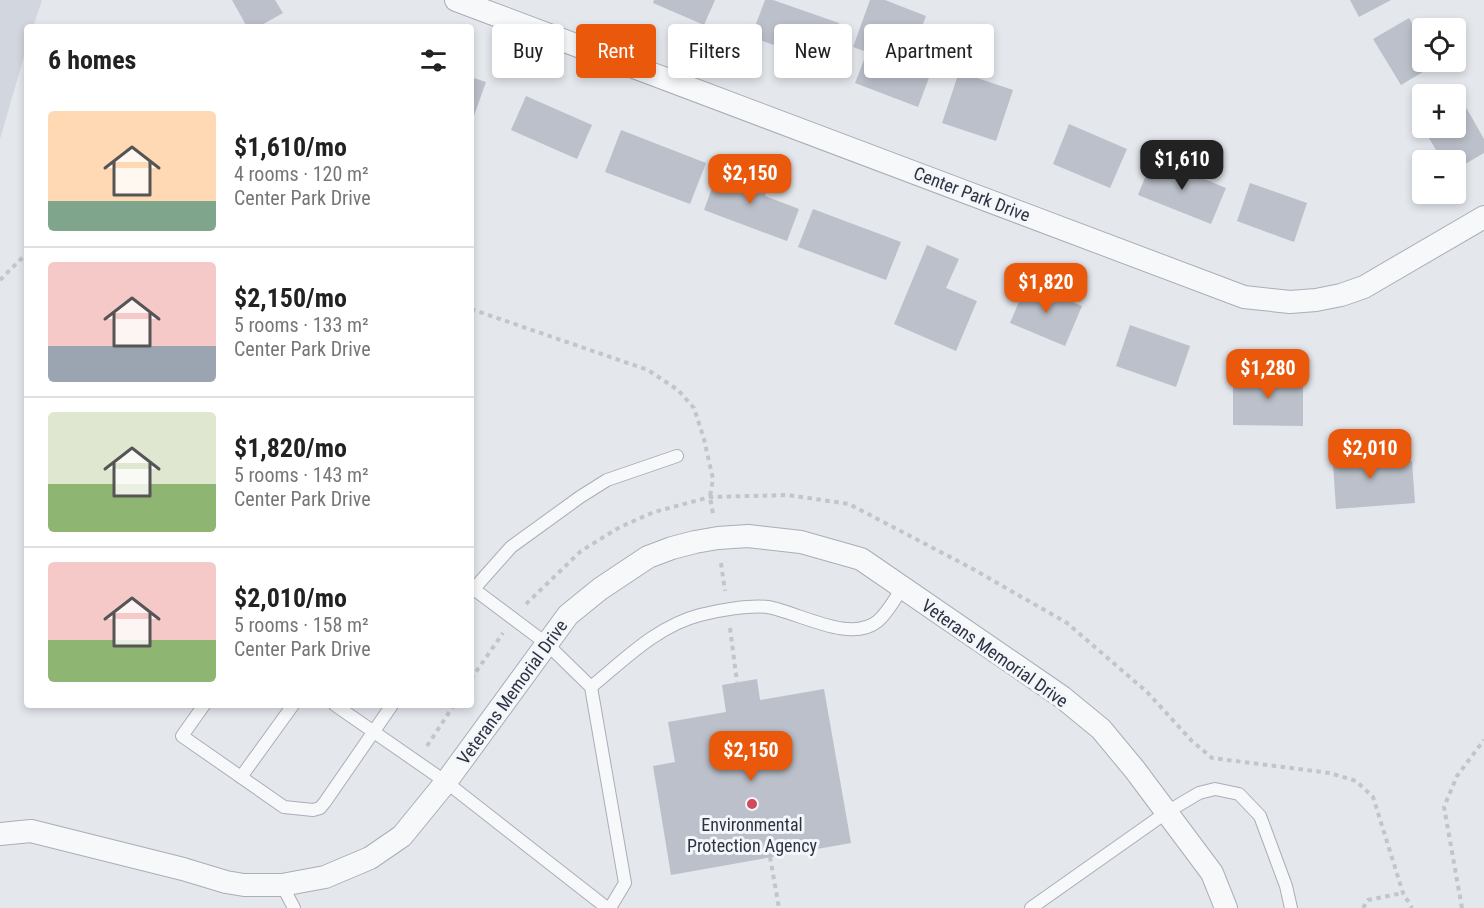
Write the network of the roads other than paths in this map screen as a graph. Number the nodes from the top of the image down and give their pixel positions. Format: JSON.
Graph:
{"nodes":[{"id":1,"x":456,"y":0,"type":"edge"},
{"id":2,"x":1484,"y":217,"type":"edge"},
{"id":3,"x":677,"y":456,"type":"dead end"},
{"id":4,"x":474,"y":587,"type":"edge"},
{"id":5,"x":902,"y":588,"type":"junction"},
{"id":6,"x":474,"y":590,"type":"edge"},
{"id":7,"x":547,"y":644,"type":"junction"},
{"id":8,"x":591,"y":687,"type":"junction"},
{"id":9,"x":202,"y":708,"type":"edge"},
{"id":10,"x":292,"y":708,"type":"edge"},
{"id":11,"x":339,"y":708,"type":"edge"},
{"id":12,"x":390,"y":708,"type":"edge"},
{"id":13,"x":373,"y":732,"type":"junction"},
{"id":14,"x":241,"y":777,"type":"junction"},
{"id":15,"x":446,"y":782,"type":"junction"},
{"id":16,"x":1167,"y":812,"type":"junction"},
{"id":17,"x":0,"y":834,"type":"edge"},
{"id":18,"x":282,"y":885,"type":"junction"},
{"id":19,"x":294,"y":908,"type":"edge"},
{"id":20,"x":609,"y":908,"type":"edge"},
{"id":21,"x":1031,"y":908,"type":"edge"},
{"id":22,"x":1226,"y":908,"type":"edge"},
{"id":23,"x":1291,"y":908,"type":"edge"}],
"edges":[{"from":1,"to":2,"type":"street","name":"Center Park Drive"},
{"from":3,"to":4,"type":"lane"},
{"from":5,"to":7,"type":"street","name":"Veterans Memorial Drive"},
{"from":5,"to":8,"type":"lane"},
{"from":5,"to":16,"type":"street","name":"Veterans Memorial Drive"},
{"from":6,"to":7,"type":"lane"},
{"from":7,"to":8,"type":"lane"},
{"from":7,"to":15,"type":"street","name":"Veterans Memorial Drive"},
{"from":8,"to":20,"type":"lane"},
{"from":9,"to":14,"type":"lane"},
{"from":10,"to":14,"type":"lane"},
{"from":11,"to":13,"type":"lane"},
{"from":12,"to":13,"type":"lane"},
{"from":13,"to":14,"type":"lane"},
{"from":13,"to":15,"type":"lane"},
{"from":15,"to":18,"type":"street","name":"Veterans Memorial Drive"},
{"from":15,"to":20,"type":"lane"},
{"from":16,"to":21,"type":"lane"},
{"from":16,"to":22,"type":"street","name":"Veterans Memorial Drive"},
{"from":16,"to":23,"type":"lane"},
{"from":17,"to":18,"type":"street","name":"Veterans Memorial Drive"},
{"from":18,"to":19,"type":"lane"}]}
